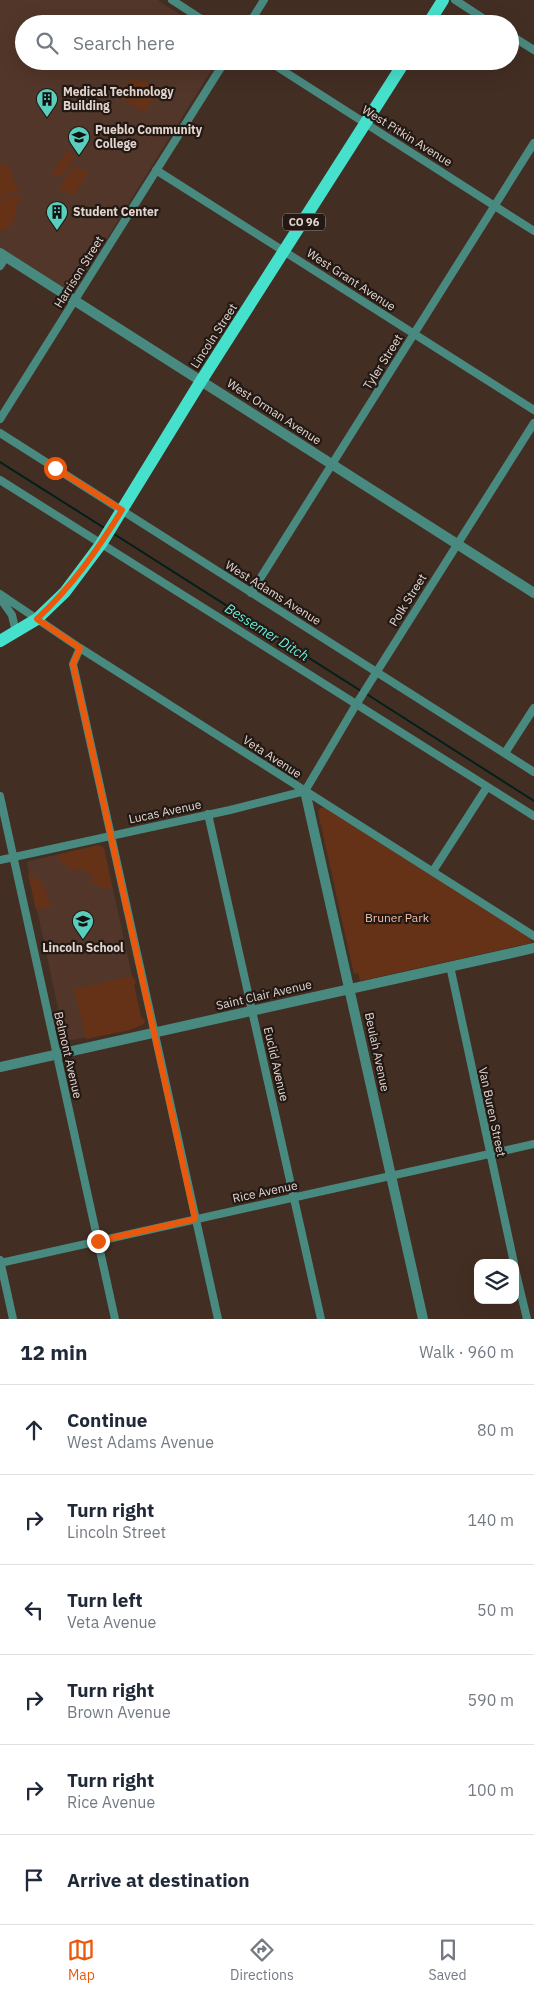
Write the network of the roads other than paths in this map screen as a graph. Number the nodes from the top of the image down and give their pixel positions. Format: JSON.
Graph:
{"nodes":[{"id":1,"x":172,"y":0,"type":"edge"},
{"id":2,"x":264,"y":0,"type":"edge"},
{"id":3,"x":443,"y":0,"type":"edge"},
{"id":4,"x":455,"y":0,"type":"edge"},
{"id":5,"x":195,"y":15,"type":"edge"},
{"id":6,"x":255,"y":15,"type":"edge"},
{"id":7,"x":434,"y":15,"type":"edge"},
{"id":8,"x":478,"y":15,"type":"edge"},
{"id":9,"x":519,"y":41,"type":"edge"},
{"id":10,"x":534,"y":50,"type":"edge"},
{"id":11,"x":219,"y":70,"type":"edge"},
{"id":12,"x":282,"y":70,"type":"edge"},
{"id":13,"x":399,"y":70,"type":"edge"},
{"id":14,"x":366,"y":124,"type":"junction"},
{"id":15,"x":534,"y":143,"type":"edge"},
{"id":16,"x":156,"y":170,"type":"junction"},
{"id":17,"x":494,"y":205,"type":"junction"},
{"id":18,"x":534,"y":230,"type":"edge"},
{"id":19,"x":285,"y":251,"type":"junction"},
{"id":20,"x":3,"y":255,"type":"edge"},
{"id":21,"x":0,"y":266,"type":"edge"},
{"id":22,"x":74,"y":300,"type":"junction"},
{"id":23,"x":414,"y":334,"type":"junction"},
{"id":24,"x":201,"y":381,"type":"junction"},
{"id":25,"x":534,"y":410,"type":"edge"},
{"id":26,"x":0,"y":419,"type":"edge"},
{"id":27,"x":534,"y":423,"type":"edge"},
{"id":28,"x":0,"y":433,"type":"edge"},
{"id":29,"x":331,"y":465,"type":"junction"},
{"id":30,"x":0,"y":480,"type":"edge"},
{"id":31,"x":119,"y":513,"type":"junction"},
{"id":32,"x":103,"y":540,"type":"junction"},
{"id":33,"x":457,"y":544,"type":"junction"},
{"id":34,"x":250,"y":593,"type":"junction"},
{"id":35,"x":534,"y":593,"type":"edge"},
{"id":36,"x":0,"y":596,"type":"edge"},
{"id":37,"x":37,"y":619,"type":"junction"},
{"id":38,"x":16,"y":632,"type":"junction"},
{"id":39,"x":0,"y":640,"type":"edge"},
{"id":40,"x":80,"y":648,"type":"junction"},
{"id":41,"x":376,"y":672,"type":"junction"},
{"id":42,"x":357,"y":703,"type":"junction"},
{"id":43,"x":534,"y":708,"type":"edge"},
{"id":44,"x":505,"y":753,"type":"junction"},
{"id":45,"x":534,"y":772,"type":"edge"},
{"id":46,"x":486,"y":786,"type":"junction"},
{"id":47,"x":305,"y":791,"type":"junction"},
{"id":48,"x":0,"y":796,"type":"edge"},
{"id":49,"x":208,"y":814,"type":"junction"},
{"id":50,"x":534,"y":816,"type":"edge"},
{"id":51,"x":111,"y":836,"type":"junction"},
{"id":52,"x":13,"y":857,"type":"junction"},
{"id":53,"x":0,"y":860,"type":"edge"},
{"id":54,"x":433,"y":871,"type":"junction"},
{"id":55,"x":534,"y":936,"type":"edge"},
{"id":56,"x":534,"y":948,"type":"edge"},
{"id":57,"x":450,"y":966,"type":"junction"},
{"id":58,"x":350,"y":988,"type":"junction"},
{"id":59,"x":252,"y":1011,"type":"junction"},
{"id":60,"x":154,"y":1032,"type":"junction"},
{"id":61,"x":56,"y":1055,"type":"junction"},
{"id":62,"x":0,"y":1067,"type":"edge"},
{"id":63,"x":534,"y":1144,"type":"edge"},
{"id":64,"x":489,"y":1154,"type":"junction"},
{"id":65,"x":391,"y":1175,"type":"junction"},
{"id":66,"x":294,"y":1197,"type":"junction"},
{"id":67,"x":195,"y":1219,"type":"junction"},
{"id":68,"x":98,"y":1241,"type":"junction"},
{"id":69,"x":513,"y":1259,"type":"edge"},
{"id":70,"x":0,"y":1262,"type":"edge"},
{"id":71,"x":519,"y":1286,"type":"edge"},
{"id":72,"x":13,"y":1319,"type":"edge"},
{"id":73,"x":115,"y":1319,"type":"edge"},
{"id":74,"x":218,"y":1319,"type":"edge"},
{"id":75,"x":321,"y":1319,"type":"edge"},
{"id":76,"x":424,"y":1319,"type":"edge"},
{"id":77,"x":527,"y":1319,"type":"edge"}],
"edges":[{"from":1,"to":5,"type":"street"},
{"from":2,"to":6,"type":"street"},
{"from":3,"to":7,"type":"main road"},
{"from":4,"to":8,"type":"street"},
{"from":9,"to":10,"type":"street"},
{"from":11,"to":16,"type":"street","name":"Harrison Street"},
{"from":12,"to":14,"type":"street","name":"West Pitkin Avenue"},
{"from":13,"to":14,"type":"main road","name":"Lincoln Street","number":"CO 96"},
{"from":14,"to":17,"type":"street","name":"West Pitkin Avenue"},
{"from":14,"to":19,"type":"main road","name":"Lincoln Street","number":"CO 96"},
{"from":15,"to":17,"type":"street","name":"Tyler Street"},
{"from":16,"to":19,"type":"street","name":"West Grant Avenue"},
{"from":16,"to":22,"type":"street","name":"Harrison Street"},
{"from":17,"to":18,"type":"street","name":"West Pitkin Avenue"},
{"from":17,"to":23,"type":"street","name":"Tyler Street"},
{"from":19,"to":23,"type":"street","name":"West Grant Avenue"},
{"from":19,"to":24,"type":"main road","name":"Lincoln Street","number":"CO 96"},
{"from":20,"to":21,"type":"street"},
{"from":20,"to":22,"type":"street","name":"West Orman Avenue"},
{"from":22,"to":24,"type":"street","name":"West Orman Avenue"},
{"from":22,"to":26,"type":"street","name":"Harrison Street"},
{"from":23,"to":25,"type":"street","name":"West Grant Avenue"},
{"from":23,"to":29,"type":"street","name":"Tyler Street"},
{"from":24,"to":29,"type":"street","name":"West Orman Avenue"},
{"from":24,"to":31,"type":"main road","name":"Lincoln Street","number":"CO 96"},
{"from":27,"to":33,"type":"street","name":"Polk Street"},
{"from":28,"to":31,"type":"street","name":"West Adams Avenue"},
{"from":29,"to":33,"type":"street","name":"West Orman Avenue"},
{"from":29,"to":34,"type":"street","name":"Tyler Street"},
{"from":30,"to":32,"type":"street"},
{"from":31,"to":32,"type":"main road","name":"Lincoln Street","number":"CO 96"},
{"from":31,"to":34,"type":"street","name":"West Adams Avenue"},
{"from":32,"to":37,"type":"main road","name":"Lincoln Street","number":"CO 96"},
{"from":32,"to":42,"type":"street"},
{"from":33,"to":35,"type":"street","name":"West Orman Avenue"},
{"from":33,"to":41,"type":"street","name":"Polk Street"},
{"from":34,"to":41,"type":"street","name":"West Adams Avenue"},
{"from":36,"to":37,"type":"street","name":"Veta Avenue"},
{"from":36,"to":38,"type":"street","name":"Veta Avenue"},
{"from":37,"to":38,"type":"main road","number":"CO 96"},
{"from":37,"to":40,"type":"street","name":"Veta Avenue"},
{"from":38,"to":39,"type":"main road","number":"CO 96"},
{"from":40,"to":47,"type":"street","name":"Veta Avenue"},
{"from":40,"to":51,"type":"street"},
{"from":41,"to":42,"type":"street","name":"Polk Street"},
{"from":41,"to":44,"type":"street","name":"West Adams Avenue"},
{"from":42,"to":46,"type":"street"},
{"from":42,"to":47,"type":"street","name":"Polk Street"},
{"from":43,"to":44,"type":"street"},
{"from":44,"to":45,"type":"street","name":"West Adams Avenue"},
{"from":46,"to":50,"type":"street"},
{"from":46,"to":54,"type":"street"},
{"from":47,"to":49,"type":"street","name":"Lucas Avenue"},
{"from":47,"to":54,"type":"street","name":"Veta Avenue"},
{"from":47,"to":58,"type":"street","name":"Beulah Avenue"},
{"from":48,"to":52,"type":"street","name":"Belmont Avenue"},
{"from":49,"to":51,"type":"street","name":"Lucas Avenue"},
{"from":49,"to":59,"type":"street","name":"Euclid Avenue"},
{"from":51,"to":52,"type":"street","name":"Lucas Avenue"},
{"from":51,"to":60,"type":"street"},
{"from":52,"to":53,"type":"street","name":"Lucas Avenue"},
{"from":52,"to":61,"type":"street","name":"Belmont Avenue"},
{"from":54,"to":55,"type":"street","name":"Veta Avenue"},
{"from":56,"to":57,"type":"street","name":"Saint Clair Avenue"},
{"from":57,"to":58,"type":"street","name":"Saint Clair Avenue"},
{"from":57,"to":64,"type":"street","name":"Van Buren Street"},
{"from":58,"to":59,"type":"street","name":"Saint Clair Avenue"},
{"from":58,"to":65,"type":"street","name":"Beulah Avenue"},
{"from":59,"to":60,"type":"street","name":"Saint Clair Avenue"},
{"from":59,"to":66,"type":"street","name":"Euclid Avenue"},
{"from":60,"to":61,"type":"street","name":"Saint Clair Avenue"},
{"from":60,"to":67,"type":"street"},
{"from":61,"to":62,"type":"street","name":"Saint Clair Avenue"},
{"from":61,"to":68,"type":"street","name":"Belmont Avenue"},
{"from":63,"to":64,"type":"street","name":"Rice Avenue"},
{"from":64,"to":65,"type":"street","name":"Rice Avenue"},
{"from":64,"to":69,"type":"street","name":"Van Buren Street"},
{"from":65,"to":66,"type":"street","name":"Rice Avenue"},
{"from":65,"to":76,"type":"street","name":"Beulah Avenue"},
{"from":66,"to":67,"type":"street","name":"Rice Avenue"},
{"from":66,"to":75,"type":"street","name":"Euclid Avenue"},
{"from":67,"to":68,"type":"street","name":"Rice Avenue"},
{"from":67,"to":74,"type":"street"},
{"from":68,"to":70,"type":"street","name":"Rice Avenue"},
{"from":68,"to":73,"type":"street","name":"Belmont Avenue"},
{"from":70,"to":72,"type":"street"},
{"from":71,"to":77,"type":"street"}]}
